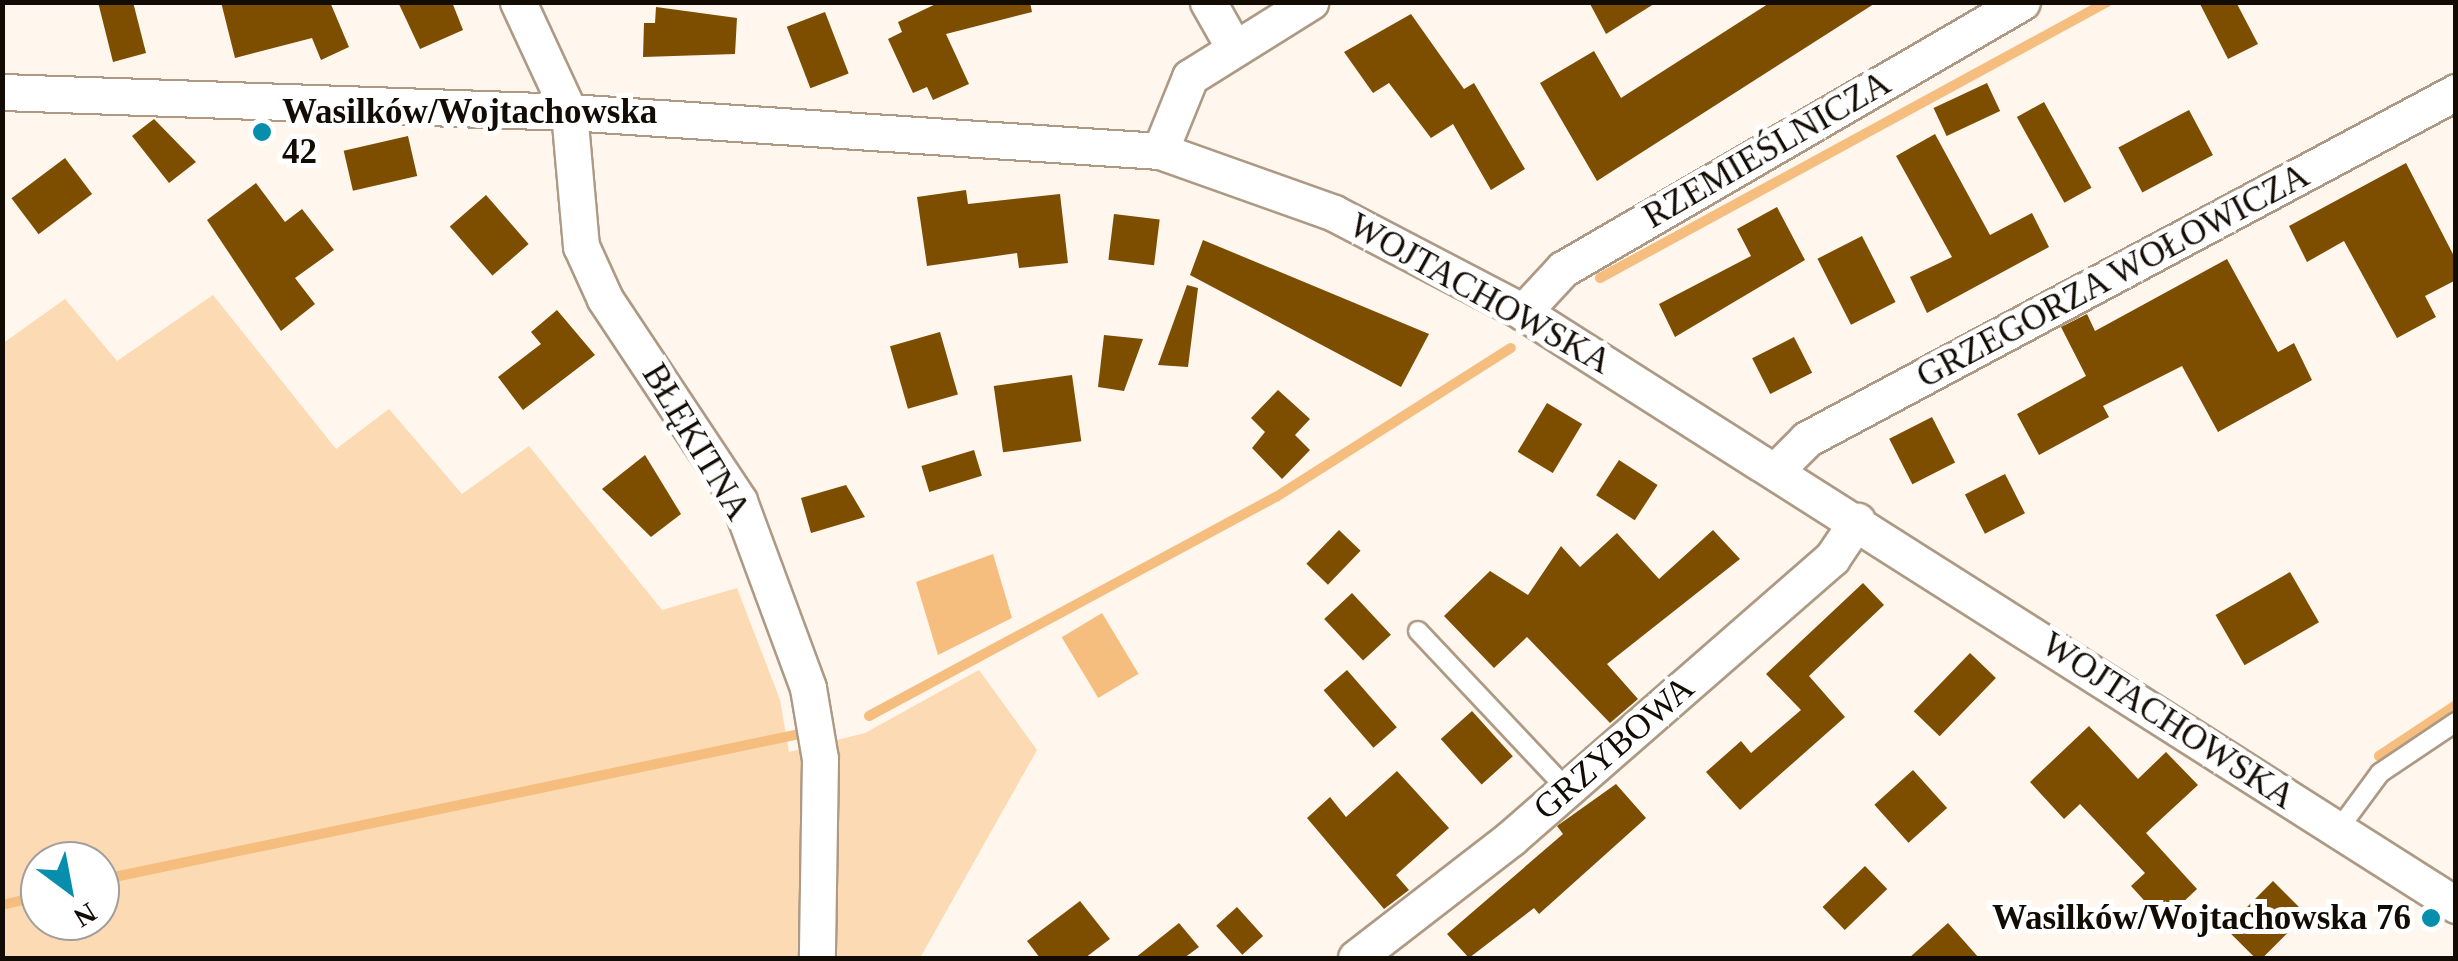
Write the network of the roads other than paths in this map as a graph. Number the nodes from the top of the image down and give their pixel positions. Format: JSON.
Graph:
{"nodes":[{"id":1,"x":518,"y":2,"type":"edge"},
{"id":2,"x":1208,"y":2,"type":"edge"},
{"id":3,"x":1310,"y":2,"type":"edge"},
{"id":4,"x":2022,"y":2,"type":"edge"},
{"id":5,"x":1234,"y":46,"type":"junction"},
{"id":6,"x":2,"y":92,"type":"edge"},
{"id":7,"x":2456,"y":92,"type":"edge"},
{"id":8,"x":569,"y":112,"type":"junction"},
{"id":9,"x":1160,"y":152,"type":"junction"},
{"id":10,"x":1524,"y":312,"type":"junction"},
{"id":11,"x":1778,"y":469,"type":"junction"},
{"id":12,"x":1858,"y":521,"type":"junction"},
{"id":13,"x":1418,"y":631,"type":"dead end"},
{"id":14,"x":2456,"y":722,"type":"edge"},
{"id":15,"x":1567,"y":789,"type":"junction"},
{"id":16,"x":2338,"y":830,"type":"junction"},
{"id":17,"x":2456,"y":905,"type":"edge"},
{"id":18,"x":817,"y":958,"type":"edge"},
{"id":19,"x":1356,"y":958,"type":"edge"}],
"edges":[{"from":1,"to":8,"type":"street","name":"BŁĘKITNA"},
{"from":2,"to":5,"type":"street"},
{"from":3,"to":5,"type":"street"},
{"from":4,"to":10,"type":"street","name":"RZEMIEŚLNICZA"},
{"from":5,"to":9,"type":"street"},
{"from":6,"to":8,"type":"street","name":"WOJTACHOWSKA"},
{"from":7,"to":11,"type":"street","name":"GRZEGORZA WOŁOWICZA"},
{"from":8,"to":9,"type":"street","name":"WOJTACHOWSKA"},
{"from":8,"to":18,"type":"street","name":"BŁĘKITNA"},
{"from":9,"to":10,"type":"street","name":"WOJTACHOWSKA"},
{"from":10,"to":11,"type":"street","name":"WOJTACHOWSKA"},
{"from":11,"to":12,"type":"street","name":"WOJTACHOWSKA"},
{"from":12,"to":15,"type":"street","name":"GRZYBOWA"},
{"from":12,"to":16,"type":"street","name":"WOJTACHOWSKA"},
{"from":13,"to":15,"type":"lane"},
{"from":14,"to":16,"type":"lane"},
{"from":15,"to":19,"type":"street","name":"GRZYBOWA"},
{"from":16,"to":17,"type":"street","name":"WOJTACHOWSKA"}]}
